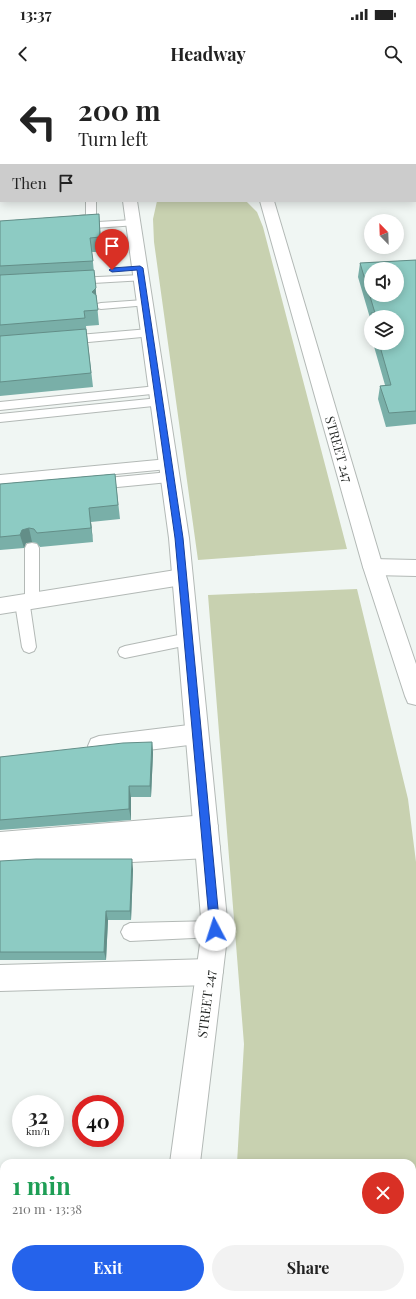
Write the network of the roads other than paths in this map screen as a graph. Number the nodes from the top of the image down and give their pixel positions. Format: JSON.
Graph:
{"nodes":[{"id":1,"x":91,"y":202,"type":"edge"},
{"id":2,"x":130,"y":202,"type":"edge"},
{"id":3,"x":267,"y":202,"type":"edge"},
{"id":4,"x":133,"y":223,"type":"junction"},
{"id":5,"x":140,"y":273,"type":"junction"},
{"id":6,"x":68,"y":277,"type":"edge"},
{"id":7,"x":144,"y":303,"type":"junction"},
{"id":8,"x":101,"y":306,"type":"dead end"},
{"id":9,"x":148,"y":330,"type":"junction"},
{"id":10,"x":59,"y":336,"type":"edge"},
{"id":11,"x":158,"y":396,"type":"junction"},
{"id":12,"x":0,"y":406,"type":"edge"},
{"id":13,"x":0,"y":418,"type":"edge"},
{"id":14,"x":169,"y":471,"type":"junction"},
{"id":15,"x":0,"y":480,"type":"edge"},
{"id":16,"x":84,"y":485,"type":"edge"},
{"id":17,"x":54,"y":488,"type":"edge"},
{"id":18,"x":0,"y":492,"type":"edge"},
{"id":19,"x":32,"y":548,"type":"dead end"},
{"id":20,"x":373,"y":567,"type":"junction"},
{"id":21,"x":416,"y":568,"type":"edge"},
{"id":22,"x":182,"y":576,"type":"junction"},
{"id":23,"x":27,"y":602,"type":"junction"},
{"id":24,"x":0,"y":606,"type":"edge"},
{"id":25,"x":188,"y":639,"type":"junction"},
{"id":26,"x":29,"y":647,"type":"dead end"},
{"id":27,"x":125,"y":652,"type":"dead end"},
{"id":28,"x":416,"y":696,"type":"edge"},
{"id":29,"x":197,"y":734,"type":"junction"},
{"id":30,"x":79,"y":748,"type":"edge"},
{"id":31,"x":207,"y":837,"type":"junction"},
{"id":32,"x":0,"y":843,"type":"edge"},
{"id":33,"x":0,"y":858,"type":"edge"},
{"id":34,"x":215,"y":930,"type":"junction"},
{"id":35,"x":130,"y":932,"type":"dead end"},
{"id":36,"x":210,"y":972,"type":"junction"},
{"id":37,"x":0,"y":978,"type":"edge"},
{"id":38,"x":186,"y":1159,"type":"edge"}],
"edges":[{"from":1,"to":4,"type":"lane"},
{"from":2,"to":4,"type":"street","name":"STREET 247"},
{"from":3,"to":20,"type":"street","name":"STREET 247"},
{"from":4,"to":5,"type":"street","name":"STREET 247"},
{"from":5,"to":6,"type":"lane"},
{"from":5,"to":7,"type":"street","name":"STREET 247"},
{"from":7,"to":8,"type":"lane"},
{"from":7,"to":9,"type":"street","name":"STREET 247"},
{"from":9,"to":10,"type":"lane"},
{"from":9,"to":11,"type":"street","name":"STREET 247"},
{"from":11,"to":12,"type":"lane"},
{"from":11,"to":13,"type":"lane"},
{"from":11,"to":14,"type":"street","name":"STREET 247"},
{"from":14,"to":15,"type":"lane"},
{"from":14,"to":16,"type":"lane"},
{"from":14,"to":22,"type":"street","name":"STREET 247"},
{"from":17,"to":18,"type":"lane"},
{"from":19,"to":23,"type":"lane"},
{"from":20,"to":21,"type":"street"},
{"from":20,"to":28,"type":"street","name":"STREET 247"},
{"from":22,"to":23,"type":"street"},
{"from":22,"to":25,"type":"street","name":"STREET 247"},
{"from":23,"to":24,"type":"street"},
{"from":23,"to":26,"type":"lane"},
{"from":25,"to":27,"type":"lane"},
{"from":25,"to":29,"type":"street","name":"STREET 247"},
{"from":29,"to":30,"type":"street"},
{"from":29,"to":31,"type":"street","name":"STREET 247"},
{"from":31,"to":32,"type":"street"},
{"from":31,"to":33,"type":"street"},
{"from":31,"to":34,"type":"street","name":"STREET 247"},
{"from":34,"to":35,"type":"lane"},
{"from":34,"to":36,"type":"street","name":"STREET 247"},
{"from":36,"to":37,"type":"street"},
{"from":36,"to":38,"type":"street","name":"STREET 247"}]}
